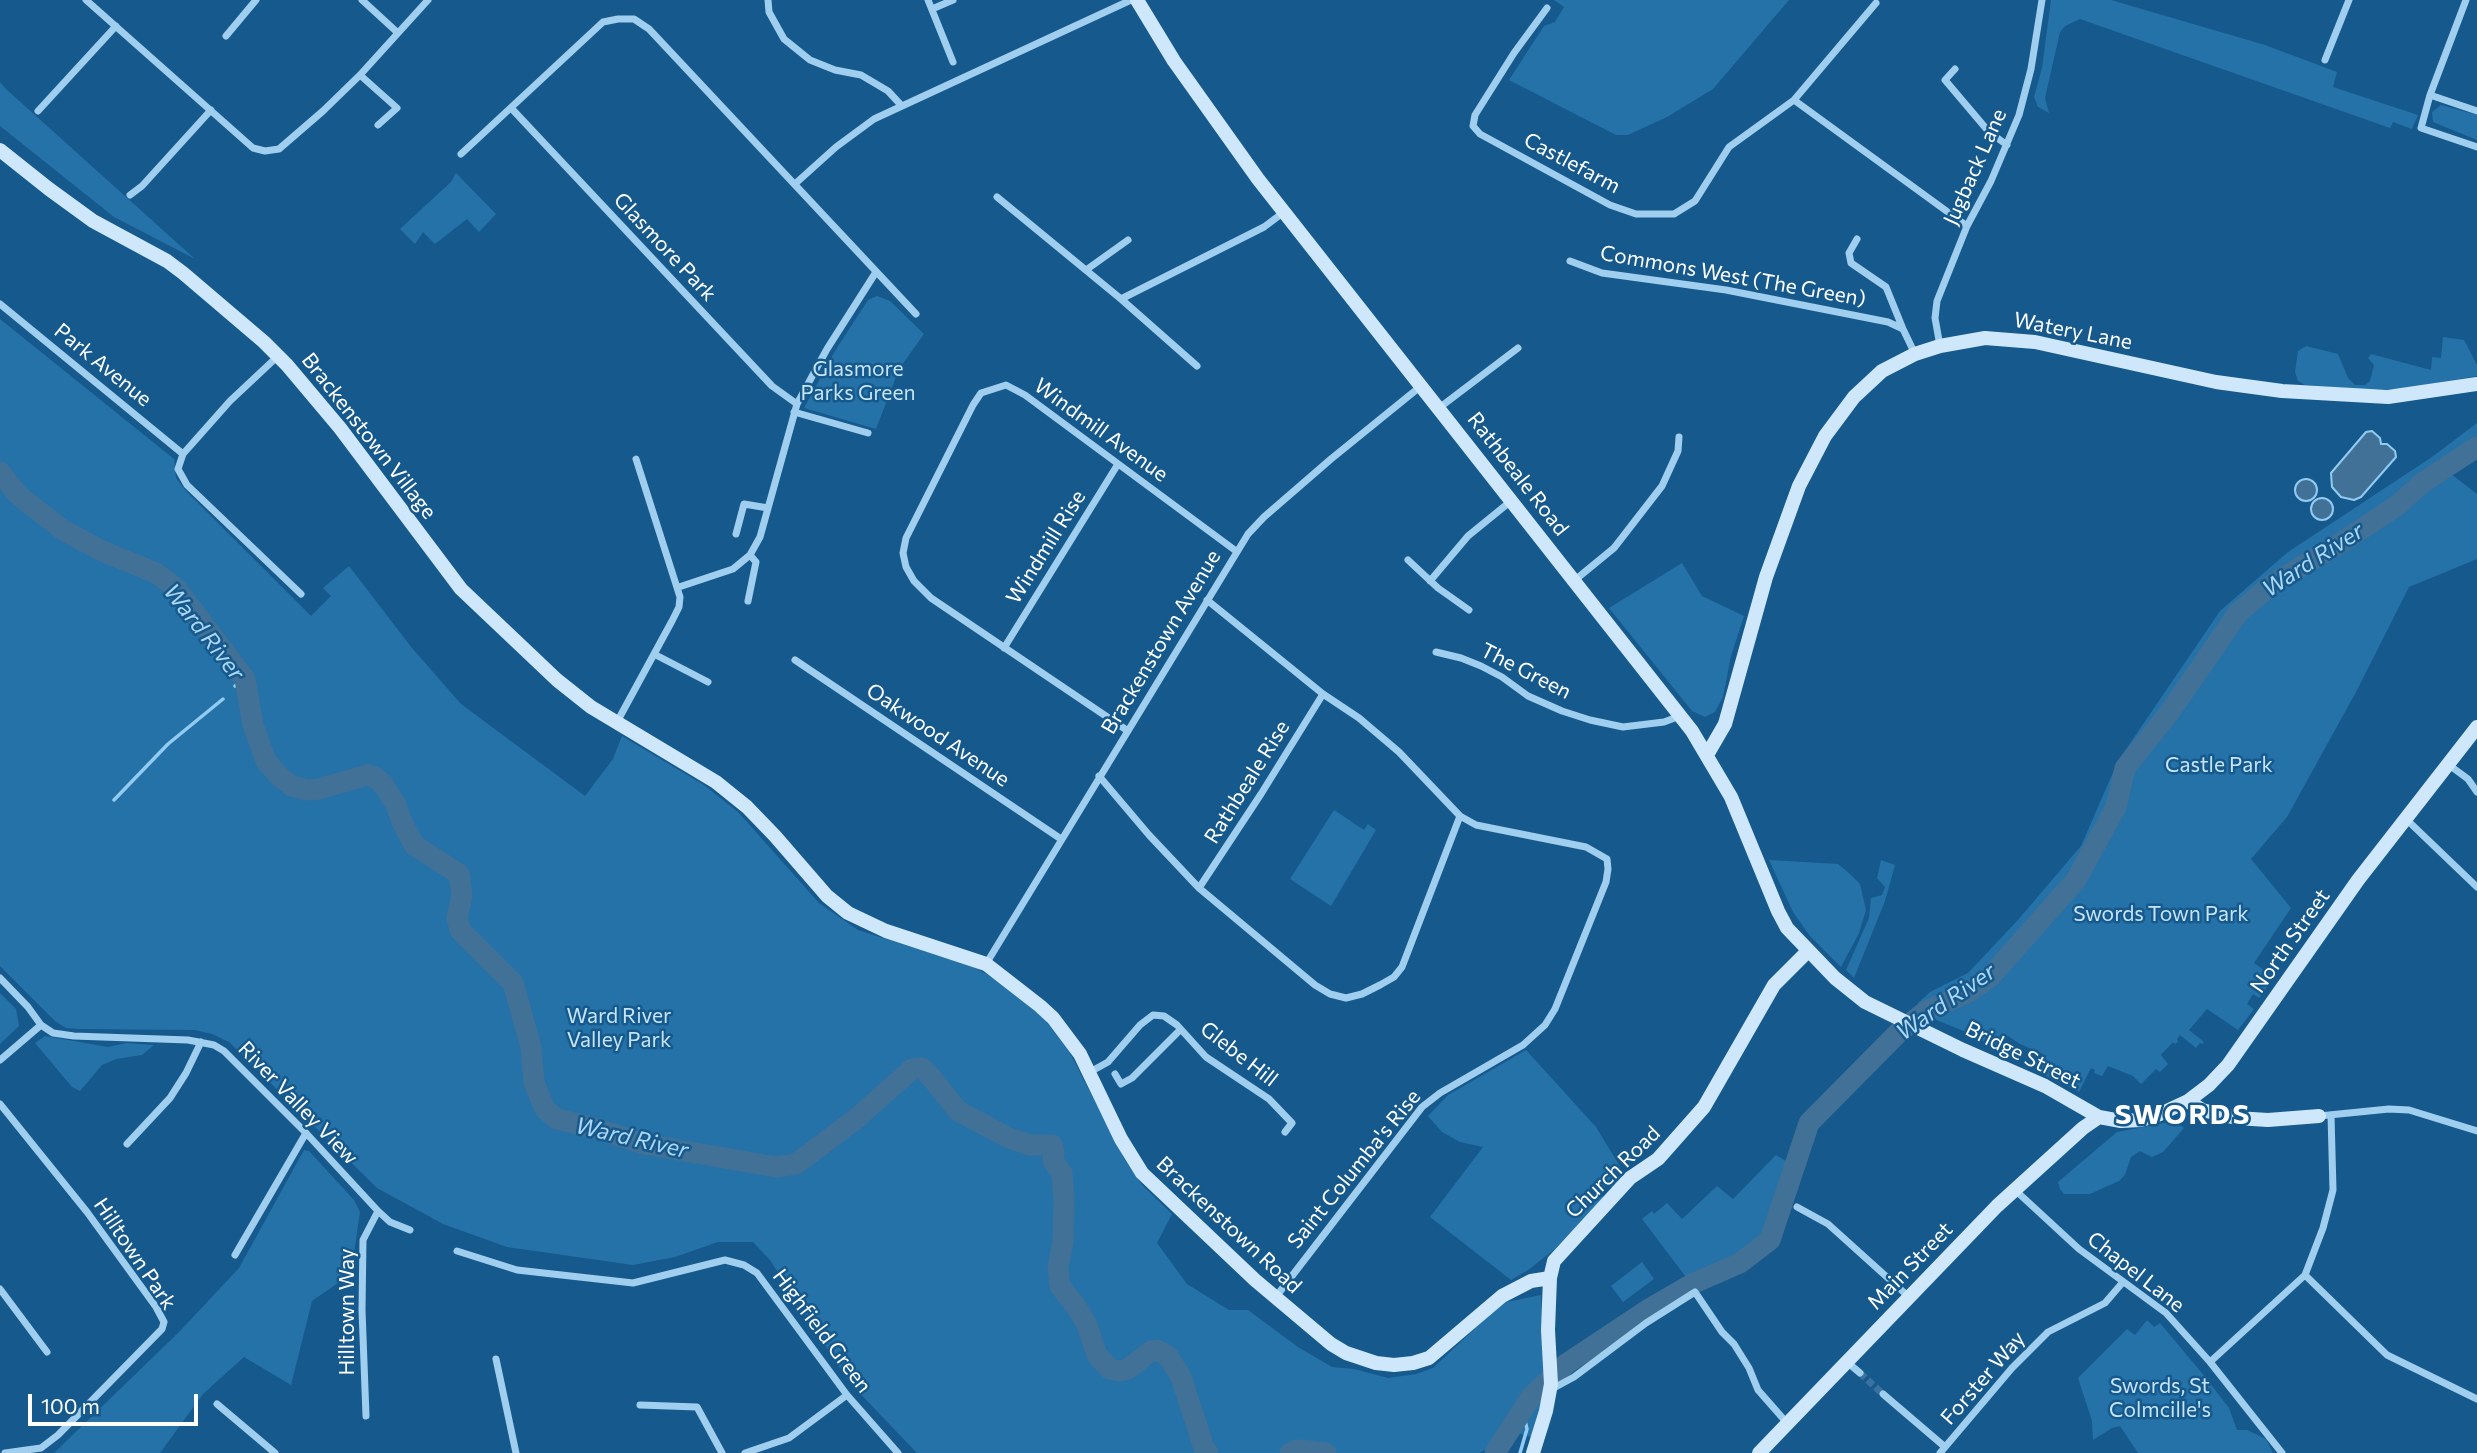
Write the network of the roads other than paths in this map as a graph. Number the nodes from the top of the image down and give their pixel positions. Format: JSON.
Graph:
{"nodes":[{"id":1,"x":86,"y":0,"type":"edge"},
{"id":2,"x":256,"y":0,"type":"edge"},
{"id":3,"x":362,"y":0,"type":"edge"},
{"id":4,"x":428,"y":0,"type":"edge"},
{"id":5,"x":768,"y":0,"type":"edge"},
{"id":6,"x":928,"y":0,"type":"edge"},
{"id":7,"x":953,"y":0,"type":"edge"},
{"id":8,"x":1131,"y":0,"type":"edge"},
{"id":9,"x":1137,"y":0,"type":"edge"},
{"id":10,"x":2042,"y":0,"type":"edge"},
{"id":11,"x":2348,"y":0,"type":"edge"},
{"id":12,"x":2466,"y":0,"type":"edge"},
{"id":13,"x":1876,"y":3,"type":"dead end"},
{"id":14,"x":1547,"y":8,"type":"dead end"},
{"id":15,"x":932,"y":9,"type":"junction"},
{"id":16,"x":116,"y":26,"type":"junction"},
{"id":17,"x":398,"y":33,"type":"junction"},
{"id":18,"x":226,"y":36,"type":"dead end"},
{"id":19,"x":2325,"y":60,"type":"dead end"},
{"id":20,"x":953,"y":62,"type":"dead end"},
{"id":21,"x":1955,"y":69,"type":"dead end"},
{"id":22,"x":360,"y":75,"type":"junction"},
{"id":23,"x":2430,"y":95,"type":"junction"},
{"id":24,"x":1794,"y":100,"type":"junction"},
{"id":25,"x":901,"y":105,"type":"junction"},
{"id":26,"x":512,"y":109,"type":"junction"},
{"id":27,"x":211,"y":110,"type":"junction"},
{"id":28,"x":38,"y":111,"type":"dead end"},
{"id":29,"x":2477,"y":111,"type":"edge"},
{"id":30,"x":378,"y":125,"type":"dead end"},
{"id":31,"x":2007,"y":145,"type":"junction"},
{"id":32,"x":2477,"y":147,"type":"edge"},
{"id":33,"x":0,"y":150,"type":"edge"},
{"id":34,"x":461,"y":154,"type":"dead end"},
{"id":35,"x":796,"y":183,"type":"junction"},
{"id":36,"x":130,"y":195,"type":"dead end"},
{"id":37,"x":997,"y":197,"type":"dead end"},
{"id":38,"x":1284,"y":212,"type":"junction"},
{"id":39,"x":1967,"y":226,"type":"junction"},
{"id":40,"x":1857,"y":239,"type":"dead end"},
{"id":41,"x":1128,"y":240,"type":"dead end"},
{"id":42,"x":1570,"y":261,"type":"dead end"},
{"id":43,"x":1086,"y":270,"type":"junction"},
{"id":44,"x":876,"y":272,"type":"junction"},
{"id":45,"x":1121,"y":299,"type":"junction"},
{"id":46,"x":0,"y":304,"type":"edge"},
{"id":47,"x":916,"y":314,"type":"dead end"},
{"id":48,"x":1903,"y":329,"type":"junction"},
{"id":49,"x":1940,"y":346,"type":"junction"},
{"id":50,"x":1518,"y":348,"type":"dead end"},
{"id":51,"x":1915,"y":354,"type":"junction"},
{"id":52,"x":279,"y":356,"type":"junction"},
{"id":53,"x":1197,"y":366,"type":"dead end"},
{"id":54,"x":2477,"y":384,"type":"edge"},
{"id":55,"x":1421,"y":386,"type":"junction"},
{"id":56,"x":796,"y":408,"type":"junction"},
{"id":57,"x":1439,"y":408,"type":"junction"},
{"id":58,"x":868,"y":433,"type":"dead end"},
{"id":59,"x":1679,"y":436,"type":"dead end"},
{"id":60,"x":183,"y":454,"type":"junction"},
{"id":61,"x":636,"y":459,"type":"dead end"},
{"id":62,"x":1118,"y":464,"type":"junction"},
{"id":63,"x":1512,"y":500,"type":"junction"},
{"id":64,"x":768,"y":508,"type":"junction"},
{"id":65,"x":736,"y":534,"type":"dead end"},
{"id":66,"x":1236,"y":551,"type":"junction"},
{"id":67,"x":750,"y":555,"type":"junction"},
{"id":68,"x":1408,"y":560,"type":"dead end"},
{"id":69,"x":1430,"y":580,"type":"junction"},
{"id":70,"x":1575,"y":580,"type":"junction"},
{"id":71,"x":679,"y":587,"type":"junction"},
{"id":72,"x":301,"y":594,"type":"dead end"},
{"id":73,"x":1208,"y":600,"type":"junction"},
{"id":74,"x":748,"y":601,"type":"dead end"},
{"id":75,"x":1469,"y":610,"type":"dead end"},
{"id":76,"x":1004,"y":648,"type":"junction"},
{"id":77,"x":1436,"y":652,"type":"dead end"},
{"id":78,"x":654,"y":654,"type":"junction"},
{"id":79,"x":795,"y":660,"type":"dead end"},
{"id":80,"x":708,"y":681,"type":"dead end"},
{"id":81,"x":1324,"y":694,"type":"junction"},
{"id":82,"x":1681,"y":715,"type":"junction"},
{"id":83,"x":617,"y":722,"type":"junction"},
{"id":84,"x":2477,"y":727,"type":"edge"},
{"id":85,"x":1128,"y":731,"type":"junction"},
{"id":86,"x":1707,"y":755,"type":"junction"},
{"id":87,"x":678,"y":758,"type":"joint"},
{"id":88,"x":2449,"y":765,"type":"junction"},
{"id":89,"x":1099,"y":776,"type":"junction"},
{"id":90,"x":2477,"y":792,"type":"edge"},
{"id":91,"x":1460,"y":816,"type":"junction"},
{"id":92,"x":2406,"y":819,"type":"junction"},
{"id":93,"x":1061,"y":839,"type":"junction"},
{"id":94,"x":2477,"y":887,"type":"edge"},
{"id":95,"x":1199,"y":888,"type":"junction"},
{"id":96,"x":1808,"y":951,"type":"junction"},
{"id":97,"x":986,"y":964,"type":"junction"},
{"id":98,"x":0,"y":978,"type":"edge"},
{"id":99,"x":1898,"y":1019,"type":"joint"},
{"id":100,"x":41,"y":1025,"type":"junction"},
{"id":101,"x":1180,"y":1030,"type":"junction"},
{"id":102,"x":201,"y":1042,"type":"junction"},
{"id":103,"x":0,"y":1060,"type":"edge"},
{"id":104,"x":1090,"y":1072,"type":"junction"},
{"id":105,"x":1115,"y":1074,"type":"dead end"},
{"id":106,"x":2188,"y":1101,"type":"junction"},
{"id":107,"x":0,"y":1104,"type":"edge"},
{"id":108,"x":2325,"y":1116,"type":"junction"},
{"id":109,"x":2099,"y":1117,"type":"junction"},
{"id":110,"x":2477,"y":1130,"type":"edge"},
{"id":111,"x":1285,"y":1132,"type":"dead end"},
{"id":112,"x":306,"y":1133,"type":"junction"},
{"id":113,"x":127,"y":1144,"type":"dead end"},
{"id":114,"x":2015,"y":1189,"type":"junction"},
{"id":115,"x":1797,"y":1207,"type":"dead end"},
{"id":116,"x":378,"y":1211,"type":"junction"},
{"id":117,"x":410,"y":1230,"type":"dead end"},
{"id":118,"x":457,"y":1251,"type":"dead end"},
{"id":119,"x":235,"y":1255,"type":"dead end"},
{"id":120,"x":2305,"y":1275,"type":"junction"},
{"id":121,"x":1550,"y":1279,"type":"junction"},
{"id":122,"x":2123,"y":1282,"type":"junction"},
{"id":123,"x":0,"y":1289,"type":"edge"},
{"id":124,"x":1909,"y":1297,"type":"junction"},
{"id":125,"x":1275,"y":1298,"type":"junction"},
{"id":126,"x":47,"y":1352,"type":"dead end"},
{"id":127,"x":496,"y":1359,"type":"dead end"},
{"id":128,"x":1847,"y":1361,"type":"junction"},
{"id":129,"x":2210,"y":1362,"type":"junction"},
{"id":130,"x":1860,"y":1373,"type":"tunnel mouth"},
{"id":131,"x":1550,"y":1387,"type":"junction"},
{"id":132,"x":1883,"y":1394,"type":"tunnel mouth"},
{"id":133,"x":847,"y":1395,"type":"junction"},
{"id":134,"x":2477,"y":1399,"type":"edge"},
{"id":135,"x":217,"y":1404,"type":"dead end"},
{"id":136,"x":640,"y":1405,"type":"dead end"},
{"id":137,"x":366,"y":1416,"type":"dead end"},
{"id":138,"x":1787,"y":1423,"type":"junction"},
{"id":139,"x":1942,"y":1450,"type":"edge"},
{"id":140,"x":5,"y":1453,"type":"edge"},
{"id":141,"x":275,"y":1453,"type":"edge"},
{"id":142,"x":516,"y":1453,"type":"edge"},
{"id":143,"x":722,"y":1453,"type":"edge"},
{"id":144,"x":746,"y":1453,"type":"edge"},
{"id":145,"x":898,"y":1453,"type":"edge"},
{"id":146,"x":1532,"y":1453,"type":"edge"},
{"id":147,"x":1759,"y":1453,"type":"edge"},
{"id":148,"x":2283,"y":1453,"type":"edge"}],
"edges":[{"from":1,"to":16,"type":"street"},
{"from":2,"to":18,"type":"street"},
{"from":3,"to":17,"type":"street"},
{"from":4,"to":17,"type":"street"},
{"from":5,"to":25,"type":"street"},
{"from":6,"to":15,"type":"street"},
{"from":7,"to":15,"type":"street"},
{"from":8,"to":25,"type":"street"},
{"from":9,"to":38,"type":"street","name":"Rathbeale Road"},
{"from":10,"to":31,"type":"street","name":"Jugback Lane"},
{"from":11,"to":19,"type":"street"},
{"from":12,"to":23,"type":"street"},
{"from":13,"to":24,"type":"street","name":"Castlefarm"},
{"from":14,"to":24,"type":"street","name":"Castlefarm"},
{"from":15,"to":20,"type":"street"},
{"from":16,"to":27,"type":"street"},
{"from":16,"to":28,"type":"street"},
{"from":17,"to":22,"type":"street"},
{"from":21,"to":31,"type":"street"},
{"from":22,"to":27,"type":"street"},
{"from":22,"to":30,"type":"street"},
{"from":23,"to":29,"type":"street"},
{"from":23,"to":32,"type":"street"},
{"from":24,"to":39,"type":"street"},
{"from":25,"to":35,"type":"street"},
{"from":26,"to":34,"type":"street"},
{"from":26,"to":35,"type":"street"},
{"from":26,"to":56,"type":"street","name":"Glasmore Park"},
{"from":27,"to":36,"type":"street"},
{"from":31,"to":39,"type":"street","name":"Jugback Lane"},
{"from":33,"to":52,"type":"street","name":"Brackenstown Village"},
{"from":35,"to":44,"type":"street"},
{"from":37,"to":43,"type":"street"},
{"from":38,"to":45,"type":"street"},
{"from":38,"to":55,"type":"street","name":"Rathbeale Road"},
{"from":39,"to":49,"type":"street","name":"Jugback Lane"},
{"from":40,"to":48,"type":"street"},
{"from":41,"to":43,"type":"street"},
{"from":42,"to":48,"type":"street","name":"Commons West (The Green)"},
{"from":43,"to":45,"type":"street"},
{"from":44,"to":47,"type":"street"},
{"from":44,"to":56,"type":"street"},
{"from":45,"to":53,"type":"street"},
{"from":46,"to":60,"type":"street","name":"Park Avenue"},
{"from":48,"to":51,"type":"street"},
{"from":49,"to":51,"type":"street","name":"Watery Lane"},
{"from":49,"to":54,"type":"street","name":"Watery Lane"},
{"from":50,"to":57,"type":"street"},
{"from":51,"to":86,"type":"street","name":"Watery Lane"},
{"from":52,"to":60,"type":"street"},
{"from":52,"to":83,"type":"street","name":"Brackenstown Village"},
{"from":55,"to":57,"type":"street","name":"Rathbeale Road"},
{"from":55,"to":66,"type":"street","name":"Brackenstown Avenue"},
{"from":56,"to":58,"type":"street","name":"Glasmore Park"},
{"from":56,"to":64,"type":"street"},
{"from":57,"to":63,"type":"street","name":"Rathbeale Road"},
{"from":59,"to":70,"type":"street"},
{"from":60,"to":72,"type":"street"},
{"from":61,"to":71,"type":"street"},
{"from":62,"to":66,"type":"street","name":"Windmill Avenue"},
{"from":62,"to":76,"type":"street","name":"Windmill Rise"},
{"from":62,"to":76,"type":"street","name":"Windmill Avenue"},
{"from":63,"to":69,"type":"street"},
{"from":63,"to":70,"type":"street","name":"Rathbeale Road"},
{"from":64,"to":65,"type":"street"},
{"from":64,"to":67,"type":"street"},
{"from":66,"to":73,"type":"street","name":"Brackenstown Avenue"},
{"from":67,"to":71,"type":"street"},
{"from":67,"to":74,"type":"street"},
{"from":68,"to":69,"type":"street"},
{"from":69,"to":75,"type":"street"},
{"from":70,"to":82,"type":"street","name":"Rathbeale Road"},
{"from":71,"to":78,"type":"street"},
{"from":73,"to":81,"type":"street","name":"Saint Columba's Rise"},
{"from":73,"to":85,"type":"street","name":"Brackenstown Avenue"},
{"from":76,"to":85,"type":"street","name":"Windmill Avenue"},
{"from":77,"to":82,"type":"street","name":"The Green"},
{"from":78,"to":80,"type":"street"},
{"from":78,"to":83,"type":"street"},
{"from":79,"to":93,"type":"street","name":"Oakwood Avenue"},
{"from":81,"to":91,"type":"street","name":"Saint Columba's Rise"},
{"from":81,"to":95,"type":"street","name":"Rathbeale Rise"},
{"from":82,"to":86,"type":"street","name":"Rathbeale Road"},
{"from":83,"to":87,"type":"street","name":"Brackenstown Village"},
{"from":84,"to":88,"type":"street","name":"North Street"},
{"from":85,"to":89,"type":"street","name":"Brackenstown Avenue"},
{"from":86,"to":96,"type":"street","name":"Rathbeale Road"},
{"from":87,"to":97,"type":"street","name":"Brackenstown Road"},
{"from":88,"to":90,"type":"street"},
{"from":88,"to":92,"type":"street","name":"North Street"},
{"from":89,"to":93,"type":"street","name":"Brackenstown Avenue"},
{"from":89,"to":95,"type":"street"},
{"from":91,"to":95,"type":"street"},
{"from":91,"to":125,"type":"street","name":"Saint Columba's Rise"},
{"from":92,"to":94,"type":"street"},
{"from":92,"to":106,"type":"street","name":"North Street"},
{"from":93,"to":97,"type":"street","name":"Brackenstown Avenue"},
{"from":96,"to":99,"type":"street","name":"Rathbeale Road"},
{"from":96,"to":121,"type":"street","name":"Church Road"},
{"from":97,"to":104,"type":"street","name":"Brackenstown Road"},
{"from":98,"to":100,"type":"street"},
{"from":99,"to":109,"type":"street","name":"Bridge Street"},
{"from":100,"to":102,"type":"street","name":"River Valley View"},
{"from":100,"to":103,"type":"street"},
{"from":101,"to":104,"type":"street","name":"Glebe Hill"},
{"from":101,"to":105,"type":"street"},
{"from":101,"to":111,"type":"street","name":"Glebe Hill"},
{"from":102,"to":112,"type":"street","name":"River Valley View"},
{"from":102,"to":113,"type":"street"},
{"from":104,"to":125,"type":"street","name":"Brackenstown Road"},
{"from":106,"to":108,"type":"street"},
{"from":106,"to":109,"type":"street","name":"North Street"},
{"from":107,"to":140,"type":"street","name":"Hilltown Park"},
{"from":108,"to":110,"type":"street"},
{"from":108,"to":120,"type":"street"},
{"from":109,"to":114,"type":"street","name":"Main Street"},
{"from":112,"to":116,"type":"street","name":"River Valley View"},
{"from":112,"to":119,"type":"street"},
{"from":114,"to":122,"type":"street","name":"Chapel Lane"},
{"from":114,"to":124,"type":"street","name":"Main Street"},
{"from":115,"to":124,"type":"street"},
{"from":116,"to":117,"type":"street","name":"River Valley View"},
{"from":116,"to":137,"type":"street","name":"Hilltown Way"},
{"from":118,"to":133,"type":"street","name":"Highfield Green"},
{"from":120,"to":129,"type":"street"},
{"from":120,"to":134,"type":"street"},
{"from":121,"to":125,"type":"street","name":"Brackenstown Road"},
{"from":121,"to":131,"type":"street","name":"Church Road"},
{"from":122,"to":129,"type":"street","name":"Chapel Lane"},
{"from":122,"to":139,"type":"street","name":"Forster Way"},
{"from":123,"to":126,"type":"street"},
{"from":124,"to":128,"type":"street","name":"Main Street"},
{"from":127,"to":142,"type":"street"},
{"from":128,"to":130,"type":"street"},
{"from":128,"to":138,"type":"street","name":"Main Street"},
{"from":129,"to":148,"type":"street","name":"Chapel Lane"},
{"from":131,"to":138,"type":"street"},
{"from":131,"to":146,"type":"street","name":"Church Road"},
{"from":132,"to":139,"type":"street"},
{"from":133,"to":144,"type":"street"},
{"from":133,"to":145,"type":"street","name":"Highfield Green"},
{"from":135,"to":141,"type":"street"},
{"from":136,"to":143,"type":"street"},
{"from":138,"to":147,"type":"street","name":"Main Street"}]}
